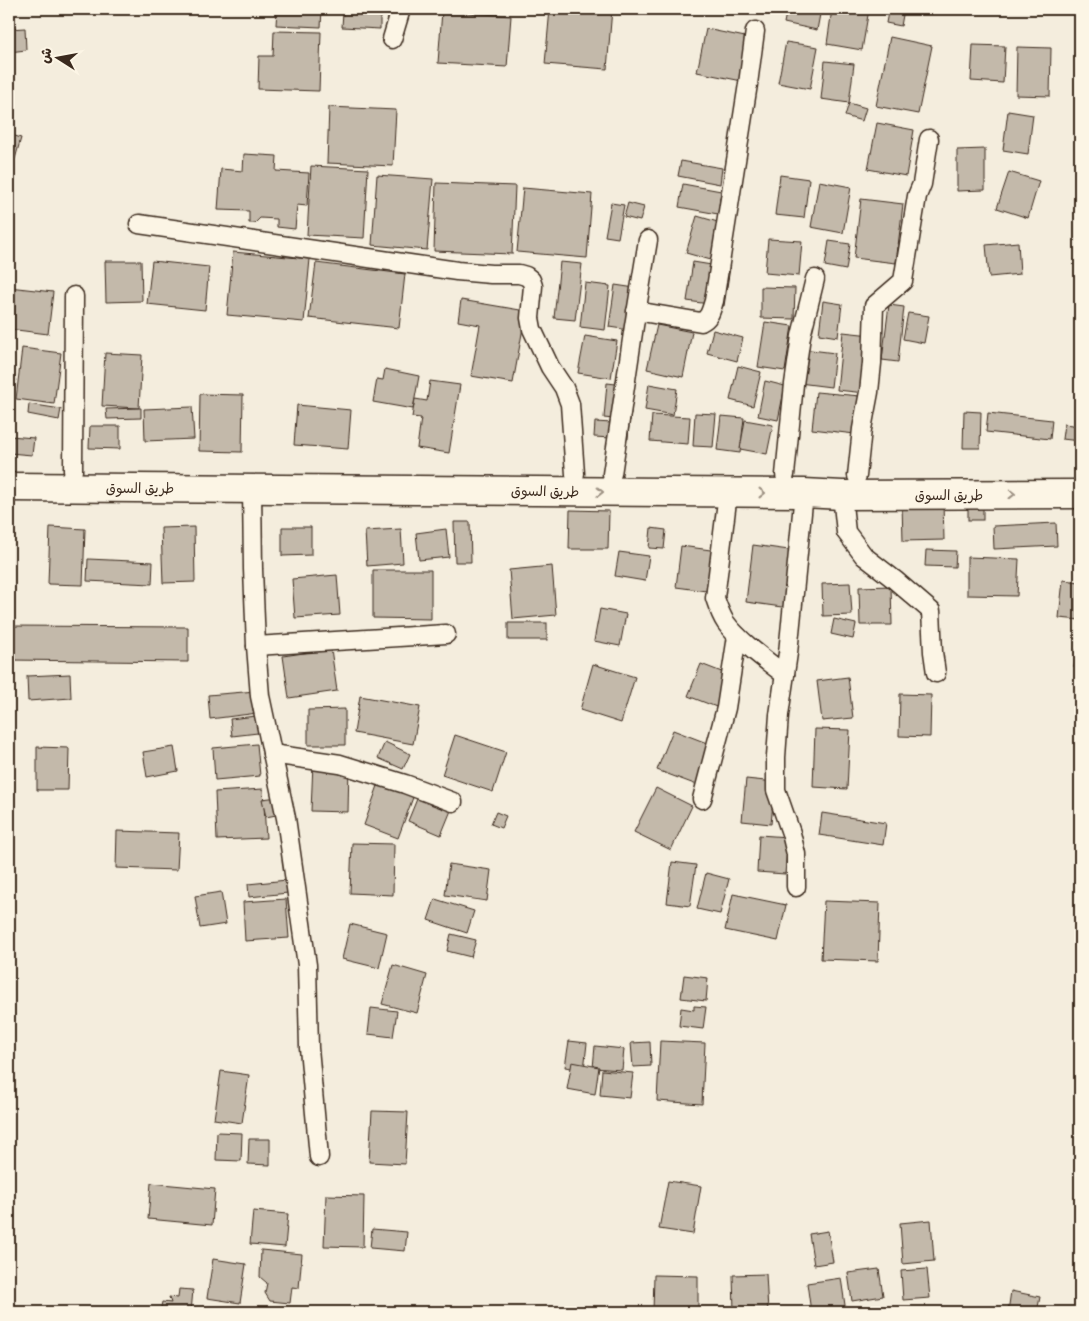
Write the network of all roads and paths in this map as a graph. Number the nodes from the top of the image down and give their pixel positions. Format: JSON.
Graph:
{"nodes":[{"id":1,"x":401,"y":9,"type":"edge"},
{"id":2,"x":755,"y":31,"type":"dead end"},
{"id":3,"x":392,"y":39,"type":"dead end"},
{"id":4,"x":930,"y":139,"type":"dead end"},
{"id":5,"x":139,"y":224,"type":"dead end"},
{"id":6,"x":648,"y":240,"type":"dead end"},
{"id":7,"x":815,"y":279,"type":"dead end"},
{"id":8,"x":74,"y":296,"type":"dead end"},
{"id":9,"x":636,"y":311,"type":"junction"},
{"id":10,"x":9,"y":470,"type":"edge"},
{"id":11,"x":73,"y":471,"type":"junction"},
{"id":12,"x":575,"y":474,"type":"junction"},
{"id":13,"x":612,"y":474,"type":"junction"},
{"id":14,"x":1080,"y":477,"type":"edge"},
{"id":15,"x":794,"y":484,"type":"junction"},
{"id":16,"x":849,"y":485,"type":"junction"},
{"id":17,"x":9,"y":487,"type":"edge"},
{"id":18,"x":252,"y":488,"type":"junction"},
{"id":19,"x":728,"y":493,"type":"junction"},
{"id":20,"x":1080,"y":494,"type":"edge"},
{"id":21,"x":446,"y":634,"type":"dead end"},
{"id":22,"x":737,"y":636,"type":"junction"},
{"id":23,"x":256,"y":646,"type":"junction"},
{"id":24,"x":936,"y":673,"type":"dead end"},
{"id":25,"x":785,"y":675,"type":"junction"},
{"id":26,"x":272,"y":754,"type":"junction"},
{"id":27,"x":702,"y":799,"type":"dead end"},
{"id":28,"x":452,"y":802,"type":"dead end"},
{"id":29,"x":796,"y":887,"type":"dead end"},
{"id":30,"x":319,"y":1157,"type":"dead end"}],
"edges":[{"from":1,"to":3,"type":"street"},
{"from":2,"to":9,"type":"street"},
{"from":4,"to":16,"type":"street"},
{"from":5,"to":12,"type":"street"},
{"from":6,"to":9,"type":"street"},
{"from":7,"to":15,"type":"street"},
{"from":8,"to":11,"type":"street"},
{"from":9,"to":13,"type":"street"},
{"from":10,"to":11,"type":"main road","name":"طريق السوق"},
{"from":11,"to":12,"type":"main road","name":"طريق السوق"},
{"from":12,"to":13,"type":"main road","name":"طريق السوق"},
{"from":13,"to":15,"type":"main road","name":"طريق السوق"},
{"from":14,"to":16,"type":"main road","name":"طريق السوق"},
{"from":15,"to":16,"type":"main road","name":"طريق السوق"},
{"from":19,"to":15,"type":"main road","name":"طريق السوق","one_way":true},
{"from":15,"to":25,"type":"street"},
{"from":16,"to":20,"type":"main road","name":"طريق السوق","one_way":true},
{"from":16,"to":24,"type":"street"},
{"from":17,"to":18,"type":"main road","name":"طريق السوق"},
{"from":18,"to":19,"type":"main road","name":"طريق السوق","one_way":true},
{"from":18,"to":23,"type":"street"},
{"from":19,"to":22,"type":"street"},
{"from":21,"to":23,"type":"street"},
{"from":22,"to":25,"type":"street"},
{"from":22,"to":27,"type":"street"},
{"from":23,"to":26,"type":"street"},
{"from":25,"to":29,"type":"street"},
{"from":26,"to":28,"type":"street"},
{"from":26,"to":30,"type":"street"}]}
